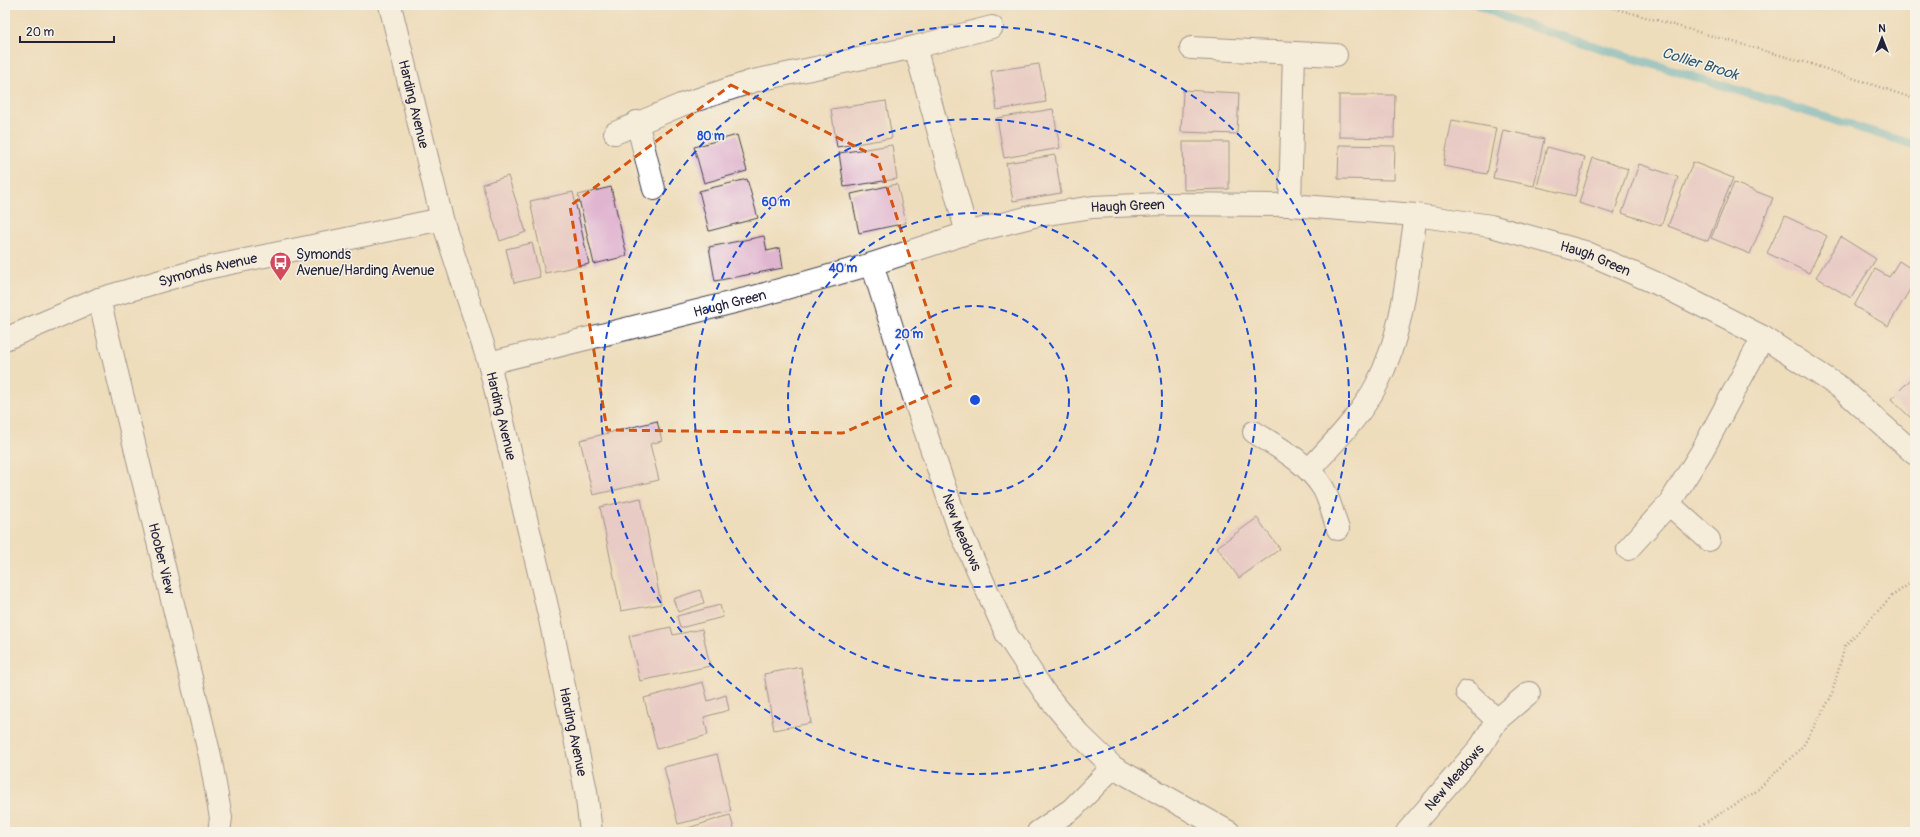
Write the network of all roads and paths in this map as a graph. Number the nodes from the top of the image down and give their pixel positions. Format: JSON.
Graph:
{"nodes":[{"id":1,"x":390,"y":5,"type":"edge"},
{"id":2,"x":1604,"y":5,"type":"edge"},
{"id":3,"x":992,"y":27,"type":"dead end"},
{"id":4,"x":914,"y":47,"type":"junction"},
{"id":5,"x":1191,"y":48,"type":"dead end"},
{"id":6,"x":1294,"y":53,"type":"junction"},
{"id":7,"x":1336,"y":55,"type":"dead end"},
{"id":8,"x":1915,"y":99,"type":"edge"},
{"id":9,"x":637,"y":122,"type":"junction"},
{"id":10,"x":615,"y":133,"type":"dead end"},
{"id":11,"x":654,"y":189,"type":"dead end"},
{"id":12,"x":1290,"y":205,"type":"junction"},
{"id":13,"x":1416,"y":215,"type":"junction"},
{"id":14,"x":442,"y":219,"type":"junction"},
{"id":15,"x":967,"y":233,"type":"junction"},
{"id":16,"x":872,"y":264,"type":"junction"},
{"id":17,"x":99,"y":300,"type":"junction"},
{"id":18,"x":1763,"y":337,"type":"junction"},
{"id":19,"x":5,"y":339,"type":"edge"},
{"id":20,"x":489,"y":362,"type":"junction"},
{"id":21,"x":1254,"y":432,"type":"dead end"},
{"id":22,"x":1915,"y":454,"type":"edge"},
{"id":23,"x":1309,"y":470,"type":"junction"},
{"id":24,"x":1669,"y":504,"type":"junction"},
{"id":25,"x":1338,"y":529,"type":"dead end"},
{"id":26,"x":1709,"y":540,"type":"dead end"},
{"id":27,"x":1628,"y":550,"type":"dead end"},
{"id":28,"x":1915,"y":580,"type":"edge"},
{"id":29,"x":1467,"y":692,"type":"dead end"},
{"id":30,"x":1528,"y":693,"type":"dead end"},
{"id":31,"x":1498,"y":720,"type":"junction"},
{"id":32,"x":1113,"y":767,"type":"junction"},
{"id":33,"x":220,"y":825,"type":"edge"},
{"id":34,"x":591,"y":832,"type":"edge"},
{"id":35,"x":1038,"y":832,"type":"edge"},
{"id":36,"x":1229,"y":832,"type":"edge"},
{"id":37,"x":1408,"y":832,"type":"edge"},
{"id":38,"x":1690,"y":832,"type":"edge"}],
"edges":[{"from":1,"to":14,"type":"street","name":"Harding Avenue"},
{"from":2,"to":8,"type":"path"},
{"from":3,"to":4,"type":"street"},
{"from":4,"to":9,"type":"street"},
{"from":4,"to":15,"type":"street"},
{"from":5,"to":6,"type":"street"},
{"from":6,"to":7,"type":"street"},
{"from":6,"to":12,"type":"street"},
{"from":9,"to":10,"type":"street"},
{"from":9,"to":11,"type":"street"},
{"from":12,"to":13,"type":"street","name":"Haugh Green"},
{"from":12,"to":15,"type":"street","name":"Haugh Green"},
{"from":13,"to":18,"type":"street","name":"Haugh Green"},
{"from":13,"to":23,"type":"street"},
{"from":14,"to":17,"type":"street","name":"Symonds Avenue"},
{"from":14,"to":20,"type":"street","name":"Harding Avenue"},
{"from":15,"to":16,"type":"street","name":"Haugh Green"},
{"from":16,"to":20,"type":"street","name":"Haugh Green"},
{"from":16,"to":32,"type":"street","name":"New Meadows"},
{"from":17,"to":19,"type":"street","name":"Symonds Avenue"},
{"from":17,"to":33,"type":"street","name":"Hoober View"},
{"from":18,"to":22,"type":"street","name":"Haugh Green"},
{"from":18,"to":24,"type":"street"},
{"from":20,"to":34,"type":"street","name":"Harding Avenue"},
{"from":21,"to":23,"type":"street"},
{"from":23,"to":25,"type":"street"},
{"from":24,"to":26,"type":"street"},
{"from":24,"to":27,"type":"street"},
{"from":28,"to":38,"type":"path"},
{"from":29,"to":31,"type":"street"},
{"from":30,"to":31,"type":"street","name":"New Meadows"},
{"from":31,"to":37,"type":"street","name":"New Meadows"},
{"from":32,"to":35,"type":"street"},
{"from":32,"to":36,"type":"street","name":"New Meadows"}]}
